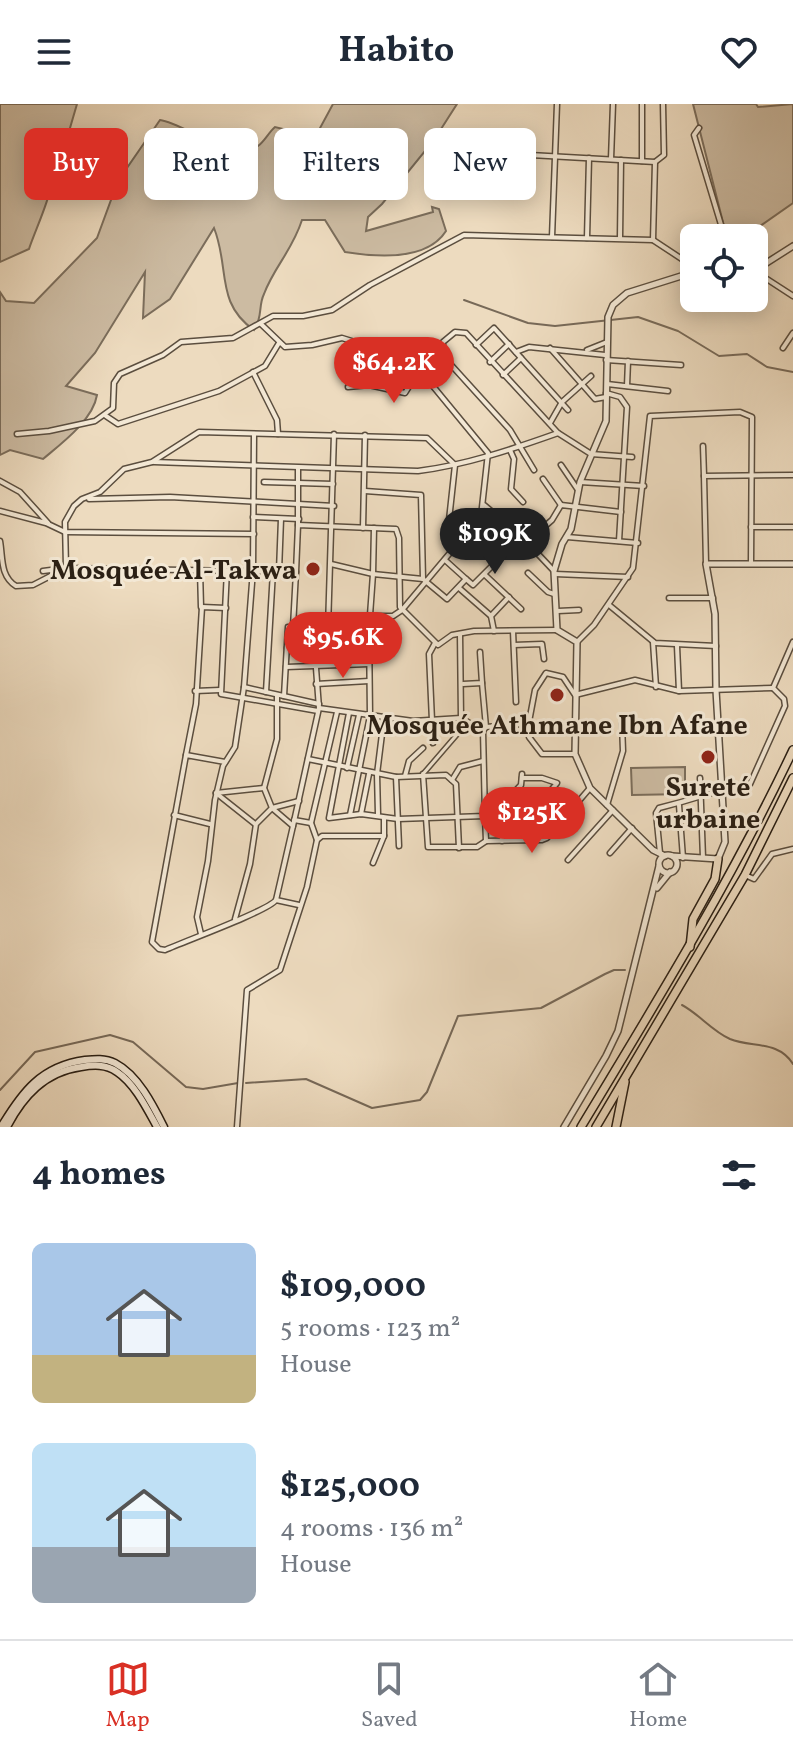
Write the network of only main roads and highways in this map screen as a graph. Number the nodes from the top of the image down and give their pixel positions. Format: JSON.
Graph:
{"nodes":[{"id":1,"x":793,"y":750,"type":"edge"},
{"id":2,"x":793,"y":778,"type":"edge"},
{"id":3,"x":718,"y":859,"type":"road end"},
{"id":4,"x":689,"y":949,"type":"junction"},
{"id":5,"x":627,"y":1075,"type":"junction"},
{"id":6,"x":1,"y":1127,"type":"edge"},
{"id":7,"x":7,"y":1127,"type":"edge"},
{"id":8,"x":157,"y":1127,"type":"edge"},
{"id":9,"x":164,"y":1127,"type":"edge"},
{"id":10,"x":581,"y":1127,"type":"edge"},
{"id":11,"x":596,"y":1127,"type":"edge"},
{"id":12,"x":616,"y":1127,"type":"edge"}],
"edges":[{"from":1,"to":4,"type":"highway"},
{"from":2,"to":5,"type":"highway"},
{"from":3,"to":4,"type":"highway"},
{"from":4,"to":10,"type":"highway"},
{"from":5,"to":11,"type":"highway"},
{"from":5,"to":12,"type":"highway"},
{"from":6,"to":9,"type":"main road"},
{"from":7,"to":8,"type":"main road"}]}
